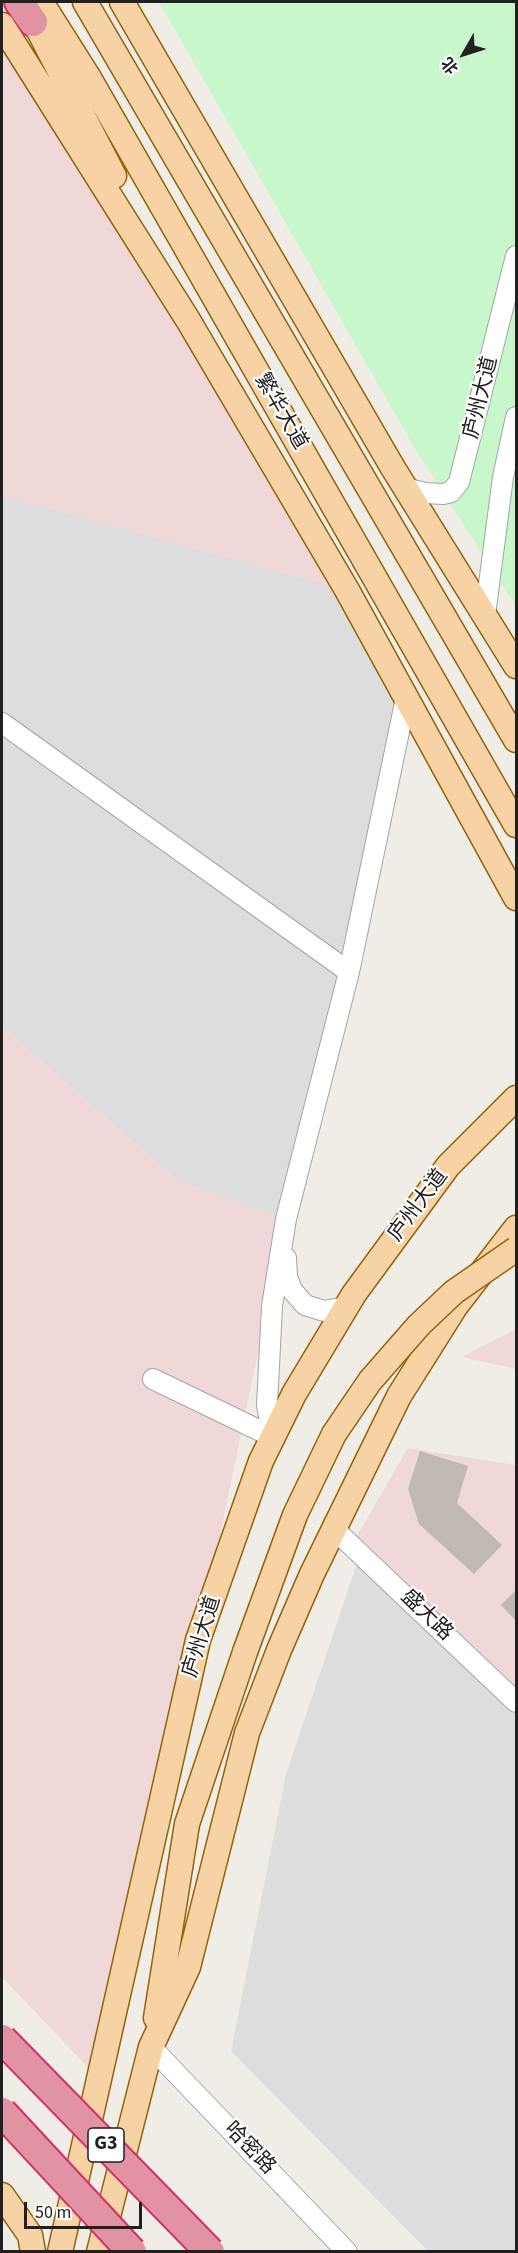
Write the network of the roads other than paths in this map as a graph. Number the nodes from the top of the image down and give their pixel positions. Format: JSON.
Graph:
{"nodes":[{"id":1,"x":86,"y":2,"type":"edge"},
{"id":2,"x":122,"y":2,"type":"edge"},
{"id":3,"x":29,"y":7,"type":"edge"},
{"id":4,"x":2,"y":26,"type":"edge"},
{"id":5,"x":158,"y":61,"type":"junction"},
{"id":6,"x":192,"y":179,"type":"junction"},
{"id":7,"x":516,"y":256,"type":"edge"},
{"id":8,"x":188,"y":320,"type":"junction"},
{"id":9,"x":516,"y":417,"type":"edge"},
{"id":10,"x":405,"y":488,"type":"junction"},
{"id":11,"x":485,"y":615,"type":"junction"},
{"id":12,"x":516,"y":666,"type":"edge"},
{"id":13,"x":481,"y":680,"type":"junction"},
{"id":14,"x":406,"y":698,"type":"junction"},
{"id":15,"x":516,"y":705,"type":"edge"},
{"id":16,"x":2,"y":723,"type":"edge"},
{"id":17,"x":516,"y":740,"type":"edge"},
{"id":18,"x":516,"y":825,"type":"edge"},
{"id":19,"x":516,"y":898,"type":"edge"},
{"id":20,"x":349,"y":972,"type":"junction"},
{"id":21,"x":516,"y":1098,"type":"edge"},
{"id":22,"x":286,"y":1220,"type":"junction"},
{"id":23,"x":516,"y":1228,"type":"edge"},
{"id":24,"x":516,"y":1249,"type":"edge"},
{"id":25,"x":346,"y":1307,"type":"junction"},
{"id":26,"x":153,"y":1379,"type":"dead end"},
{"id":27,"x":273,"y":1437,"type":"junction"},
{"id":28,"x":335,"y":1530,"type":"junction"},
{"id":29,"x":516,"y":1702,"type":"edge"},
{"id":30,"x":2,"y":2039,"type":"edge"},
{"id":31,"x":151,"y":2047,"type":"junction"},
{"id":32,"x":2,"y":2112,"type":"edge"},
{"id":33,"x":2,"y":2194,"type":"edge"},
{"id":34,"x":33,"y":2252,"type":"edge"},
{"id":35,"x":60,"y":2252,"type":"edge"},
{"id":36,"x":99,"y":2252,"type":"edge"},
{"id":37,"x":132,"y":2252,"type":"edge"},
{"id":38,"x":210,"y":2252,"type":"edge"},
{"id":39,"x":346,"y":2252,"type":"edge"}],
"edges":[{"from":1,"to":6,"type":"main road","name":"繁华大道"},
{"from":2,"to":5,"type":"main road"},
{"from":3,"to":8,"type":"main road"},
{"from":3,"to":18,"type":"main road","name":"繁华大道"},
{"from":4,"to":8,"type":"main road"},
{"from":5,"to":6,"type":"main road"},
{"from":5,"to":10,"type":"main road"},
{"from":6,"to":13,"type":"main road","name":"繁华大道"},
{"from":7,"to":10,"type":"street","name":"庐州大道"},
{"from":8,"to":14,"type":"main road"},
{"from":9,"to":11,"type":"street","name":"庐州大道"},
{"from":10,"to":11,"type":"main road"},
{"from":11,"to":12,"type":"main road"},
{"from":13,"to":15,"type":"main road"},
{"from":13,"to":17,"type":"main road","name":"繁华大道"},
{"from":14,"to":19,"type":"main road"},
{"from":14,"to":20,"type":"street"},
{"from":16,"to":20,"type":"street"},
{"from":20,"to":22,"type":"street"},
{"from":21,"to":25,"type":"main road","name":"庐州大道"},
{"from":22,"to":25,"type":"street"},
{"from":22,"to":27,"type":"street"},
{"from":23,"to":28,"type":"main road"},
{"from":24,"to":31,"type":"main road","bridge":true},
{"from":25,"to":27,"type":"main road","name":"庐州大道"},
{"from":26,"to":27,"type":"street"},
{"from":27,"to":35,"type":"main road","name":"庐州大道"},
{"from":28,"to":29,"type":"street","name":"盛大路"},
{"from":28,"to":31,"type":"main road"},
{"from":30,"to":38,"type":"highway","number":"G3","bridge":true},
{"from":31,"to":36,"type":"main road"},
{"from":31,"to":39,"type":"street","name":"哈密路"},
{"from":32,"to":37,"type":"highway","number":"G3","bridge":true},
{"from":33,"to":34,"type":"main road"}]}
